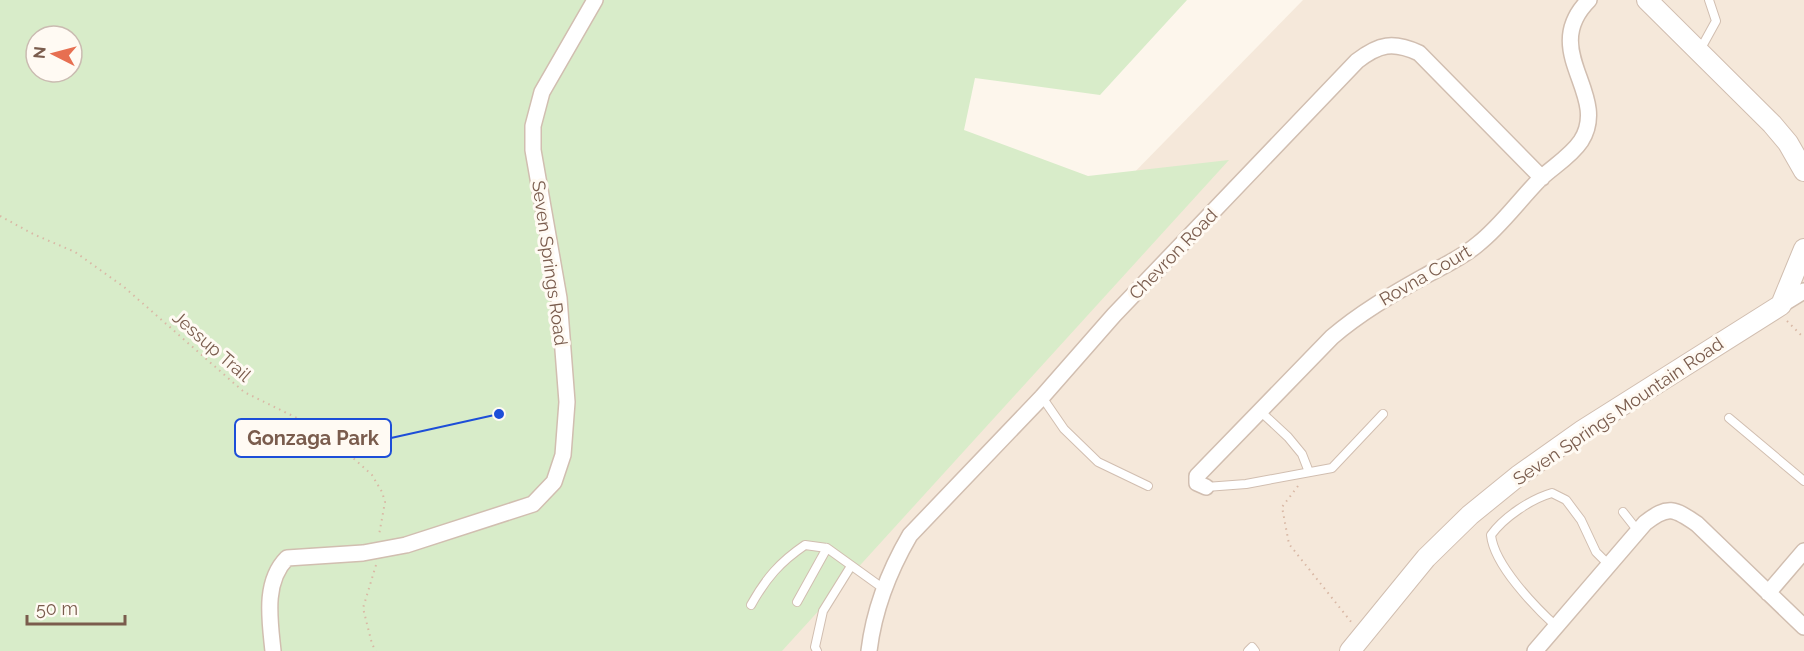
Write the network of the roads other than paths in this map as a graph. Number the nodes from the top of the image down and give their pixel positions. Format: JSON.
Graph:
{"nodes":[{"id":1,"x":595,"y":0,"type":"edge"},
{"id":2,"x":1589,"y":0,"type":"edge"},
{"id":3,"x":1647,"y":0,"type":"edge"},
{"id":4,"x":1709,"y":0,"type":"edge"},
{"id":5,"x":1699,"y":52,"type":"junction"},
{"id":6,"x":1804,"y":171,"type":"edge"},
{"id":7,"x":1542,"y":178,"type":"junction"},
{"id":8,"x":1804,"y":249,"type":"edge"},
{"id":9,"x":1804,"y":291,"type":"edge"},
{"id":10,"x":1781,"y":305,"type":"junction"},
{"id":11,"x":1041,"y":398,"type":"junction"},
{"id":12,"x":1260,"y":411,"type":"junction"},
{"id":13,"x":1383,"y":414,"type":"dead end"},
{"id":14,"x":1729,"y":417,"type":"dead end"},
{"id":15,"x":1309,"y":472,"type":"junction"},
{"id":16,"x":1804,"y":481,"type":"edge"},
{"id":17,"x":1148,"y":486,"type":"dead end"},
{"id":18,"x":1206,"y":487,"type":"joint"},
{"id":19,"x":1623,"y":512,"type":"dead end"},
{"id":20,"x":1638,"y":531,"type":"junction"},
{"id":21,"x":827,"y":548,"type":"junction"},
{"id":22,"x":1804,"y":551,"type":"edge"},
{"id":23,"x":851,"y":566,"type":"junction"},
{"id":24,"x":1609,"y":566,"type":"junction"},
{"id":25,"x":884,"y":588,"type":"junction"},
{"id":26,"x":1768,"y":593,"type":"junction"},
{"id":27,"x":797,"y":602,"type":"dead end"},
{"id":28,"x":751,"y":605,"type":"dead end"},
{"id":29,"x":1557,"y":627,"type":"junction"},
{"id":30,"x":1804,"y":627,"type":"edge"},
{"id":31,"x":1355,"y":645,"type":"edge"},
{"id":32,"x":816,"y":650,"type":"edge"},
{"id":33,"x":273,"y":651,"type":"edge"},
{"id":34,"x":869,"y":651,"type":"edge"},
{"id":35,"x":1248,"y":651,"type":"edge"},
{"id":36,"x":1255,"y":651,"type":"edge"},
{"id":37,"x":1535,"y":651,"type":"edge"}],
"edges":[{"from":1,"to":33,"type":"street","name":"Seven Springs Road"},
{"from":2,"to":7,"type":"street","name":"Rovna Court"},
{"from":3,"to":5,"type":"street"},
{"from":4,"to":5,"type":"lane"},
{"from":5,"to":6,"type":"street"},
{"from":7,"to":11,"type":"street","name":"Chevron Road"},
{"from":7,"to":12,"type":"street","name":"Rovna Court"},
{"from":8,"to":10,"type":"street"},
{"from":9,"to":10,"type":"street"},
{"from":10,"to":31,"type":"street","name":"Seven Springs Mountain Road"},
{"from":11,"to":17,"type":"lane"},
{"from":11,"to":25,"type":"street","name":"Chevron Road"},
{"from":12,"to":15,"type":"lane"},
{"from":12,"to":18,"type":"street","name":"Rovna Court"},
{"from":13,"to":15,"type":"lane"},
{"from":14,"to":16,"type":"lane"},
{"from":15,"to":18,"type":"lane"},
{"from":19,"to":20,"type":"lane"},
{"from":20,"to":24,"type":"street"},
{"from":20,"to":26,"type":"street"},
{"from":21,"to":23,"type":"lane"},
{"from":21,"to":27,"type":"lane"},
{"from":21,"to":28,"type":"lane"},
{"from":22,"to":26,"type":"street"},
{"from":23,"to":25,"type":"lane"},
{"from":23,"to":32,"type":"lane"},
{"from":24,"to":29,"type":"street"},
{"from":24,"to":29,"type":"lane"},
{"from":25,"to":34,"type":"street","name":"Chevron Road"},
{"from":26,"to":30,"type":"street"},
{"from":29,"to":37,"type":"street"},
{"from":35,"to":36,"type":"lane"}]}
